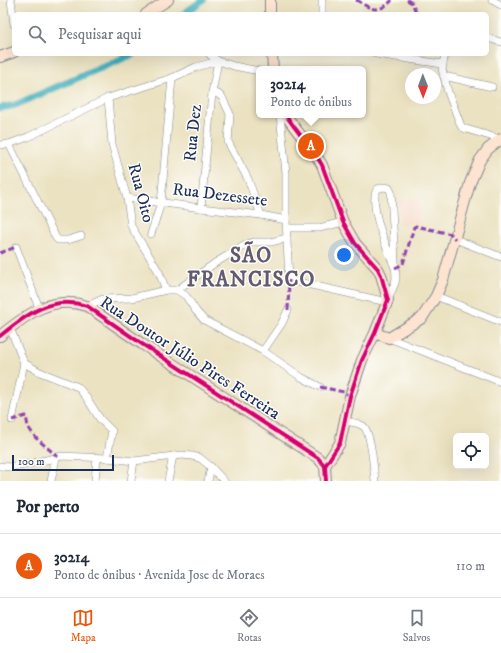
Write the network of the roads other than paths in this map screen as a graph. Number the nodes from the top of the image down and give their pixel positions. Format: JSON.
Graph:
{"nodes":[{"id":1,"x":11,"y":0,"type":"edge"},
{"id":2,"x":168,"y":0,"type":"edge"},
{"id":3,"x":270,"y":0,"type":"edge"},
{"id":4,"x":322,"y":0,"type":"edge"},
{"id":5,"x":492,"y":0,"type":"edge"},
{"id":6,"x":501,"y":5,"type":"edge"},
{"id":7,"x":159,"y":11,"type":"edge"},
{"id":8,"x":12,"y":12,"type":"edge"},
{"id":9,"x":270,"y":12,"type":"edge"},
{"id":10,"x":322,"y":12,"type":"edge"},
{"id":11,"x":489,"y":39,"type":"edge"},
{"id":12,"x":501,"y":42,"type":"edge"},
{"id":13,"x":12,"y":53,"type":"edge"},
{"id":14,"x":212,"y":56,"type":"edge"},
{"id":15,"x":272,"y":56,"type":"edge"},
{"id":16,"x":389,"y":56,"type":"edge"},
{"id":17,"x":444,"y":56,"type":"edge"},
{"id":18,"x":0,"y":57,"type":"edge"},
{"id":19,"x":218,"y":61,"type":"junction"},
{"id":20,"x":442,"y":64,"type":"junction"},
{"id":21,"x":273,"y":66,"type":"edge"},
{"id":22,"x":256,"y":70,"type":"edge"},
{"id":23,"x":444,"y":76,"type":"junction"},
{"id":24,"x":172,"y":78,"type":"junction"},
{"id":25,"x":492,"y":87,"type":"dead end"},
{"id":26,"x":212,"y":93,"type":"junction"},
{"id":27,"x":108,"y":98,"type":"junction"},
{"id":28,"x":280,"y":118,"type":"edge"},
{"id":29,"x":288,"y":118,"type":"edge"},
{"id":30,"x":501,"y":139,"type":"edge"},
{"id":31,"x":9,"y":144,"type":"junction"},
{"id":32,"x":0,"y":145,"type":"edge"},
{"id":33,"x":127,"y":198,"type":"junction"},
{"id":34,"x":161,"y":203,"type":"junction"},
{"id":35,"x":201,"y":208,"type":"junction"},
{"id":36,"x":262,"y":215,"type":"junction"},
{"id":37,"x":286,"y":220,"type":"junction"},
{"id":38,"x":343,"y":222,"type":"junction"},
{"id":39,"x":287,"y":228,"type":"junction"},
{"id":40,"x":151,"y":234,"type":"dead end"},
{"id":41,"x":81,"y":236,"type":"dead end"},
{"id":42,"x":287,"y":238,"type":"junction"},
{"id":43,"x":454,"y":239,"type":"junction"},
{"id":44,"x":16,"y":247,"type":"dead end"},
{"id":45,"x":501,"y":257,"type":"edge"},
{"id":46,"x":395,"y":268,"type":"junction"},
{"id":47,"x":166,"y":290,"type":"junction"},
{"id":48,"x":177,"y":290,"type":"junction"},
{"id":49,"x":436,"y":296,"type":"junction"},
{"id":50,"x":388,"y":301,"type":"junction"},
{"id":51,"x":87,"y":306,"type":"junction"},
{"id":52,"x":39,"y":308,"type":"junction"},
{"id":53,"x":288,"y":310,"type":"dead end"},
{"id":54,"x":501,"y":322,"type":"edge"},
{"id":55,"x":10,"y":328,"type":"junction"},
{"id":56,"x":375,"y":333,"type":"junction"},
{"id":57,"x":0,"y":336,"type":"edge"},
{"id":58,"x":389,"y":338,"type":"junction"},
{"id":59,"x":263,"y":351,"type":"junction"},
{"id":60,"x":24,"y":363,"type":"junction"},
{"id":61,"x":501,"y":382,"type":"edge"},
{"id":62,"x":320,"y":386,"type":"dead end"},
{"id":63,"x":12,"y":420,"type":"dead end"},
{"id":64,"x":345,"y":421,"type":"junction"},
{"id":65,"x":172,"y":456,"type":"junction"},
{"id":66,"x":56,"y":458,"type":"junction"},
{"id":67,"x":97,"y":458,"type":"junction"},
{"id":68,"x":107,"y":458,"type":"junction"},
{"id":69,"x":134,"y":461,"type":"junction"},
{"id":70,"x":0,"y":466,"type":"edge"},
{"id":71,"x":325,"y":466,"type":"junction"},
{"id":72,"x":211,"y":467,"type":"junction"},
{"id":73,"x":51,"y":481,"type":"edge"},
{"id":74,"x":95,"y":481,"type":"edge"},
{"id":75,"x":131,"y":481,"type":"edge"},
{"id":76,"x":168,"y":481,"type":"edge"},
{"id":77,"x":208,"y":481,"type":"edge"},
{"id":78,"x":224,"y":481,"type":"edge"},
{"id":79,"x":326,"y":481,"type":"edge"},
{"id":80,"x":375,"y":481,"type":"edge"}],
"edges":[{"from":1,"to":8,"type":"street"},
{"from":2,"to":7,"type":"street"},
{"from":3,"to":9,"type":"street"},
{"from":4,"to":10,"type":"street"},
{"from":5,"to":6,"type":"street"},
{"from":11,"to":12,"type":"street"},
{"from":13,"to":18,"type":"street"},
{"from":14,"to":19,"type":"street"},
{"from":15,"to":21,"type":"street"},
{"from":16,"to":20,"type":"street"},
{"from":17,"to":20,"type":"street"},
{"from":19,"to":22,"type":"street"},
{"from":19,"to":24,"type":"street"},
{"from":19,"to":26,"type":"street","name":"Rua Dez"},
{"from":20,"to":23,"type":"street"},
{"from":23,"to":25,"type":"street"},
{"from":23,"to":30,"type":"street"},
{"from":24,"to":27,"type":"street"},
{"from":24,"to":34,"type":"street"},
{"from":26,"to":35,"type":"street","name":"Rua Dez"},
{"from":26,"to":36,"type":"street"},
{"from":27,"to":31,"type":"street"},
{"from":27,"to":33,"type":"street","name":"Rua Oito"},
{"from":28,"to":37,"type":"street"},
{"from":29,"to":38,"type":"street"},
{"from":30,"to":43,"type":"street"},
{"from":31,"to":32,"type":"street"},
{"from":31,"to":41,"type":"street"},
{"from":33,"to":34,"type":"street","name":"Rua Dezessete"},
{"from":33,"to":47,"type":"street","name":"Rua Oito"},
{"from":34,"to":35,"type":"street","name":"Rua Dezessete"},
{"from":34,"to":40,"type":"street"},
{"from":35,"to":36,"type":"street","name":"Rua Dezessete"},
{"from":36,"to":37,"type":"street","name":"Rua Dezessete"},
{"from":37,"to":39,"type":"street"},
{"from":38,"to":39,"type":"street"},
{"from":38,"to":50,"type":"street"},
{"from":39,"to":42,"type":"street"},
{"from":42,"to":48,"type":"street"},
{"from":42,"to":50,"type":"street"},
{"from":43,"to":45,"type":"street"},
{"from":43,"to":49,"type":"street"},
{"from":44,"to":52,"type":"street"},
{"from":46,"to":46,"type":"street"},
{"from":46,"to":50,"type":"street"},
{"from":47,"to":48,"type":"street"},
{"from":47,"to":51,"type":"street"},
{"from":48,"to":59,"type":"street"},
{"from":49,"to":54,"type":"street"},
{"from":49,"to":58,"type":"street"},
{"from":50,"to":56,"type":"street"},
{"from":51,"to":52,"type":"street","name":"Rua Doutor Júlio Pires Ferreira"},
{"from":51,"to":71,"type":"street","name":"Rua Doutor Júlio Pires Ferreira"},
{"from":52,"to":55,"type":"street","name":"Rua Doutor Júlio Pires Ferreira"},
{"from":53,"to":59,"type":"street"},
{"from":55,"to":57,"type":"street","name":"Rua Doutor Júlio Pires Ferreira"},
{"from":55,"to":60,"type":"street"},
{"from":56,"to":58,"type":"street"},
{"from":56,"to":64,"type":"street"},
{"from":58,"to":61,"type":"street"},
{"from":59,"to":62,"type":"street"},
{"from":60,"to":63,"type":"street"},
{"from":60,"to":68,"type":"street"},
{"from":64,"to":71,"type":"street"},
{"from":64,"to":80,"type":"street"},
{"from":65,"to":69,"type":"street"},
{"from":65,"to":72,"type":"street"},
{"from":65,"to":76,"type":"street"},
{"from":66,"to":67,"type":"street"},
{"from":66,"to":70,"type":"street"},
{"from":66,"to":73,"type":"street"},
{"from":67,"to":68,"type":"street"},
{"from":67,"to":74,"type":"street"},
{"from":68,"to":69,"type":"street"},
{"from":69,"to":75,"type":"street"},
{"from":71,"to":79,"type":"street"},
{"from":72,"to":77,"type":"street"},
{"from":72,"to":78,"type":"street"}]}
